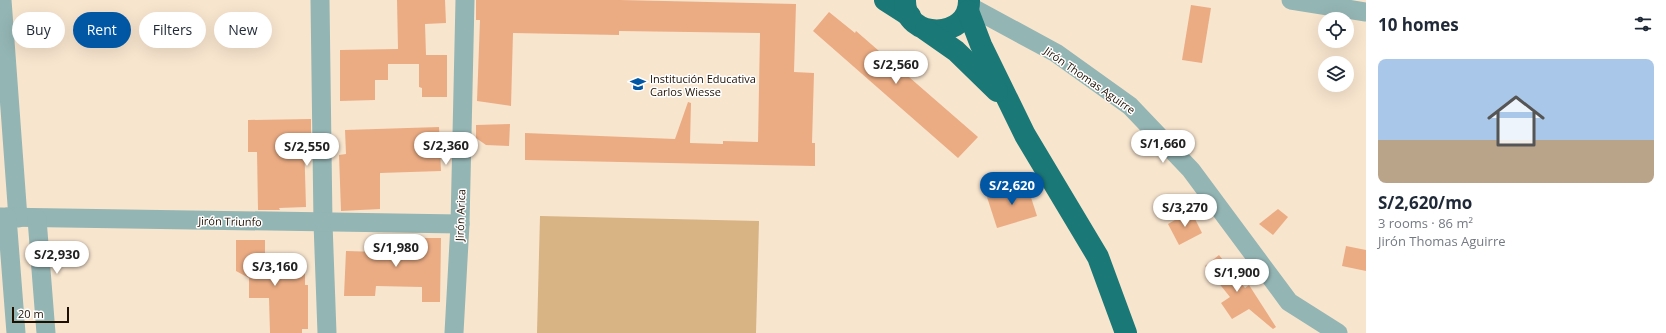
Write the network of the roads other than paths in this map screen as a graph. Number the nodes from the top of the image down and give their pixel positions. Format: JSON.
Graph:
{"nodes":[{"id":1,"x":2,"y":0,"type":"edge"},
{"id":2,"x":320,"y":0,"type":"edge"},
{"id":3,"x":464,"y":0,"type":"edge"},
{"id":4,"x":884,"y":0,"type":"edge"},
{"id":5,"x":1291,"y":0,"type":"edge"},
{"id":6,"x":969,"y":5,"type":"edge"},
{"id":7,"x":907,"y":8,"type":"edge"},
{"id":8,"x":1366,"y":12,"type":"edge"},
{"id":9,"x":926,"y":30,"type":"junction"},
{"id":10,"x":1008,"y":101,"type":"junction"},
{"id":11,"x":9,"y":218,"type":"edge"},
{"id":12,"x":37,"y":219,"type":"junction"},
{"id":13,"x":323,"y":223,"type":"junction"},
{"id":14,"x":460,"y":224,"type":"junction"},
{"id":15,"x":16,"y":333,"type":"edge"},
{"id":16,"x":46,"y":333,"type":"edge"},
{"id":17,"x":327,"y":333,"type":"edge"},
{"id":18,"x":454,"y":333,"type":"edge"},
{"id":19,"x":1126,"y":333,"type":"edge"},
{"id":20,"x":1338,"y":333,"type":"edge"}],
"edges":[{"from":1,"to":11,"type":"street"},
{"from":2,"to":13,"type":"street"},
{"from":3,"to":14,"type":"street","name":"Jirón Arica"},
{"from":4,"to":7,"type":"highway"},
{"from":5,"to":8,"type":"street"},
{"from":6,"to":9,"type":"highway"},
{"from":6,"to":10,"type":"highway"},
{"from":6,"to":20,"type":"street","name":"Jirón Thomas Aguirre"},
{"from":7,"to":9,"type":"highway"},
{"from":9,"to":10,"type":"highway"},
{"from":10,"to":19,"type":"highway"},
{"from":11,"to":12,"type":"street","name":"Jirón Triunfo"},
{"from":11,"to":15,"type":"street"},
{"from":12,"to":13,"type":"street","name":"Jirón Triunfo"},
{"from":12,"to":16,"type":"street"},
{"from":13,"to":14,"type":"street","name":"Jirón Triunfo"},
{"from":13,"to":17,"type":"street"},
{"from":14,"to":18,"type":"street","name":"Jirón Arica"}]}
